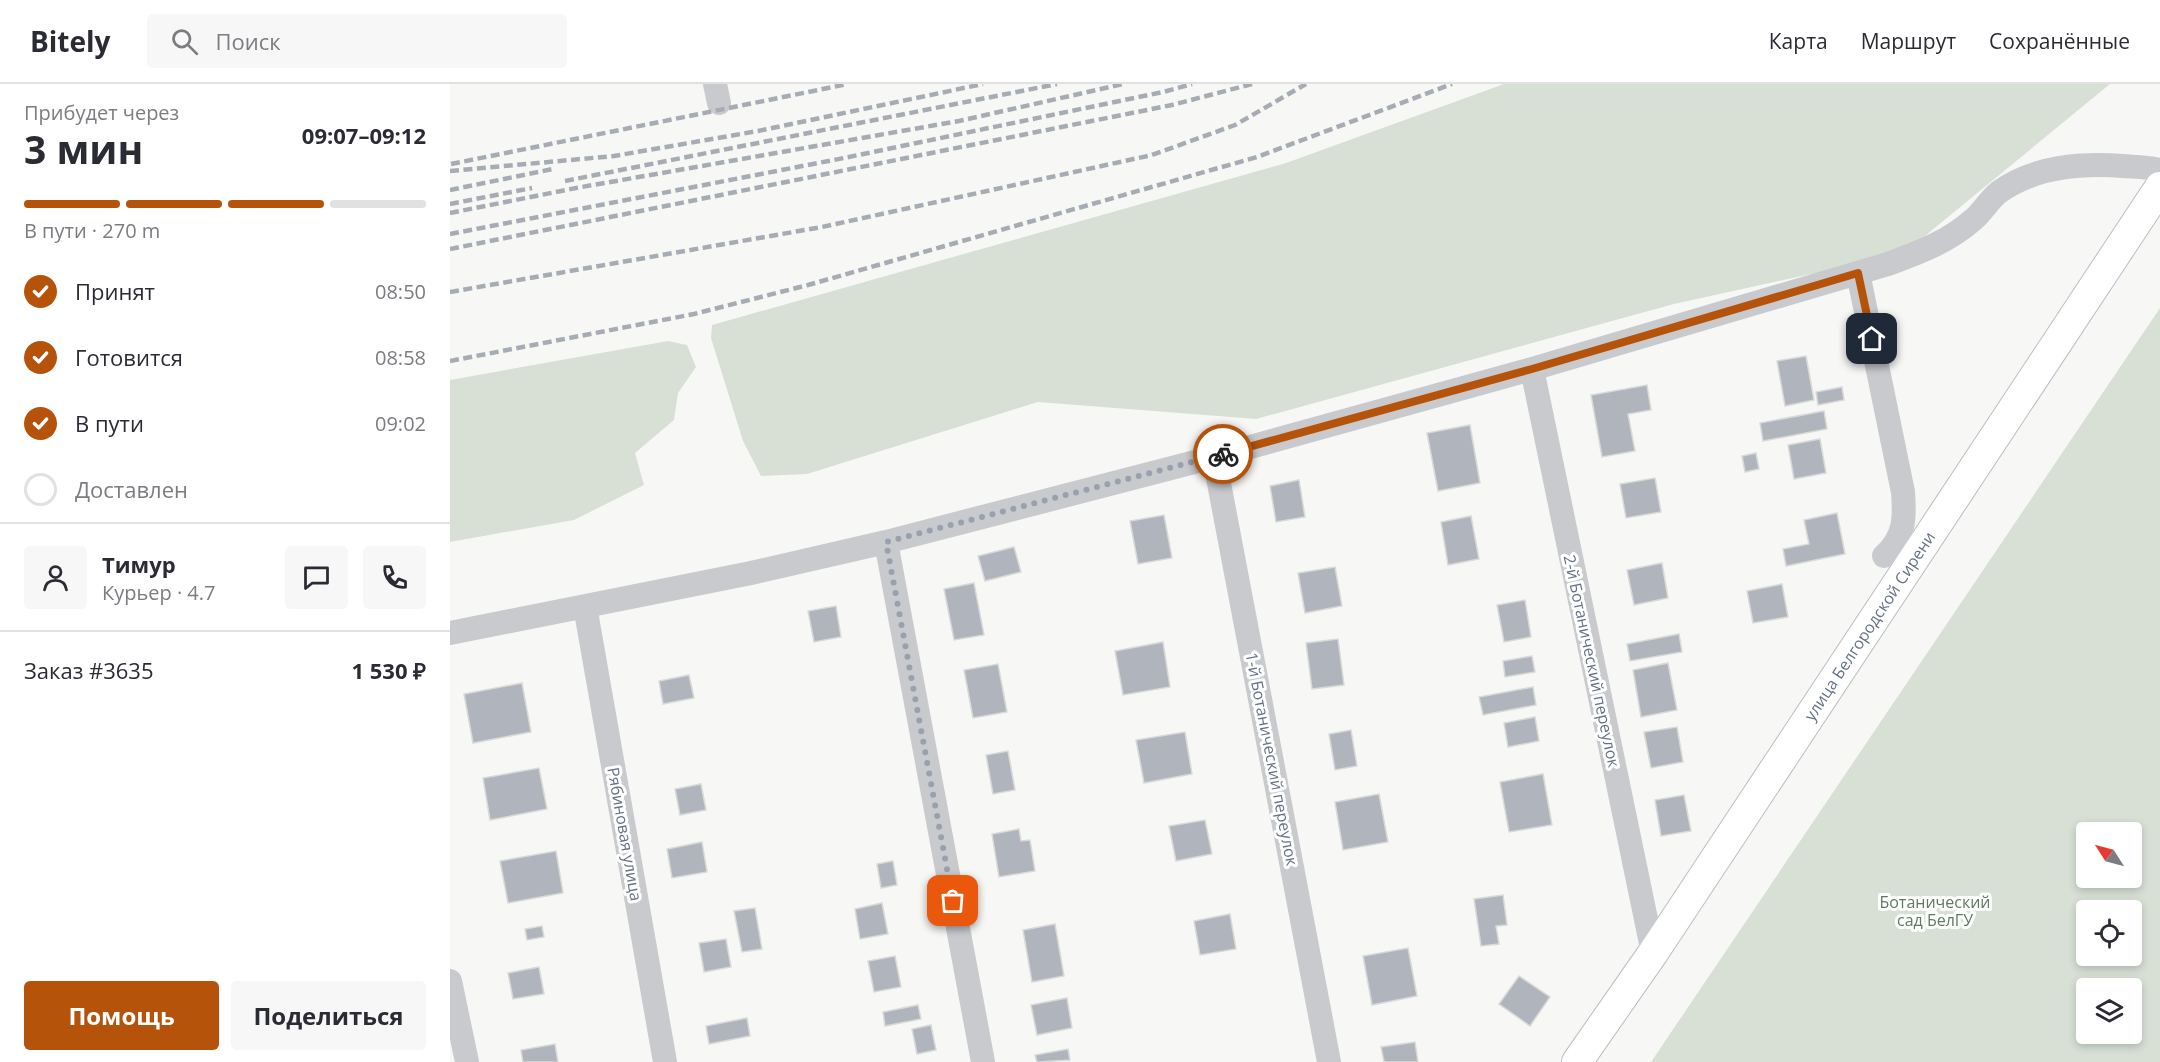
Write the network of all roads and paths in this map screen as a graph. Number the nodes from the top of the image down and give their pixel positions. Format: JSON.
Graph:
{"nodes":[{"id":1,"x":2160,"y":170,"type":"edge"},
{"id":2,"x":2160,"y":188,"type":"edge"},
{"id":3,"x":1858,"y":273,"type":"junction"},
{"id":4,"x":1532,"y":369,"type":"junction"},
{"id":5,"x":1214,"y":457,"type":"junction"},
{"id":6,"x":886,"y":542,"type":"junction"},
{"id":7,"x":1884,"y":556,"type":"dead end"},
{"id":8,"x":585,"y":606,"type":"junction"},
{"id":9,"x":450,"y":633,"type":"edge"},
{"id":10,"x":1653,"y":952,"type":"junction"},
{"id":11,"x":450,"y":981,"type":"edge"},
{"id":12,"x":466,"y":1062,"type":"edge"},
{"id":13,"x":665,"y":1062,"type":"edge"},
{"id":14,"x":983,"y":1062,"type":"edge"},
{"id":15,"x":1329,"y":1062,"type":"edge"},
{"id":16,"x":1577,"y":1062,"type":"edge"}],
"edges":[{"from":1,"to":3,"type":"street"},
{"from":2,"to":10,"type":"main road","name":"улица Белгородской Сирени"},
{"from":3,"to":4,"type":"street"},
{"from":3,"to":7,"type":"street"},
{"from":4,"to":5,"type":"street"},
{"from":4,"to":10,"type":"street","name":"2-й Ботанический переулок"},
{"from":5,"to":6,"type":"street"},
{"from":5,"to":15,"type":"street","name":"1-й Ботанический переулок"},
{"from":6,"to":8,"type":"street"},
{"from":6,"to":14,"type":"street"},
{"from":8,"to":9,"type":"street"},
{"from":8,"to":13,"type":"street","name":"Рябиновая улица"},
{"from":10,"to":16,"type":"main road","name":"улица Белгородской Сирени"},
{"from":11,"to":12,"type":"street"}]}
